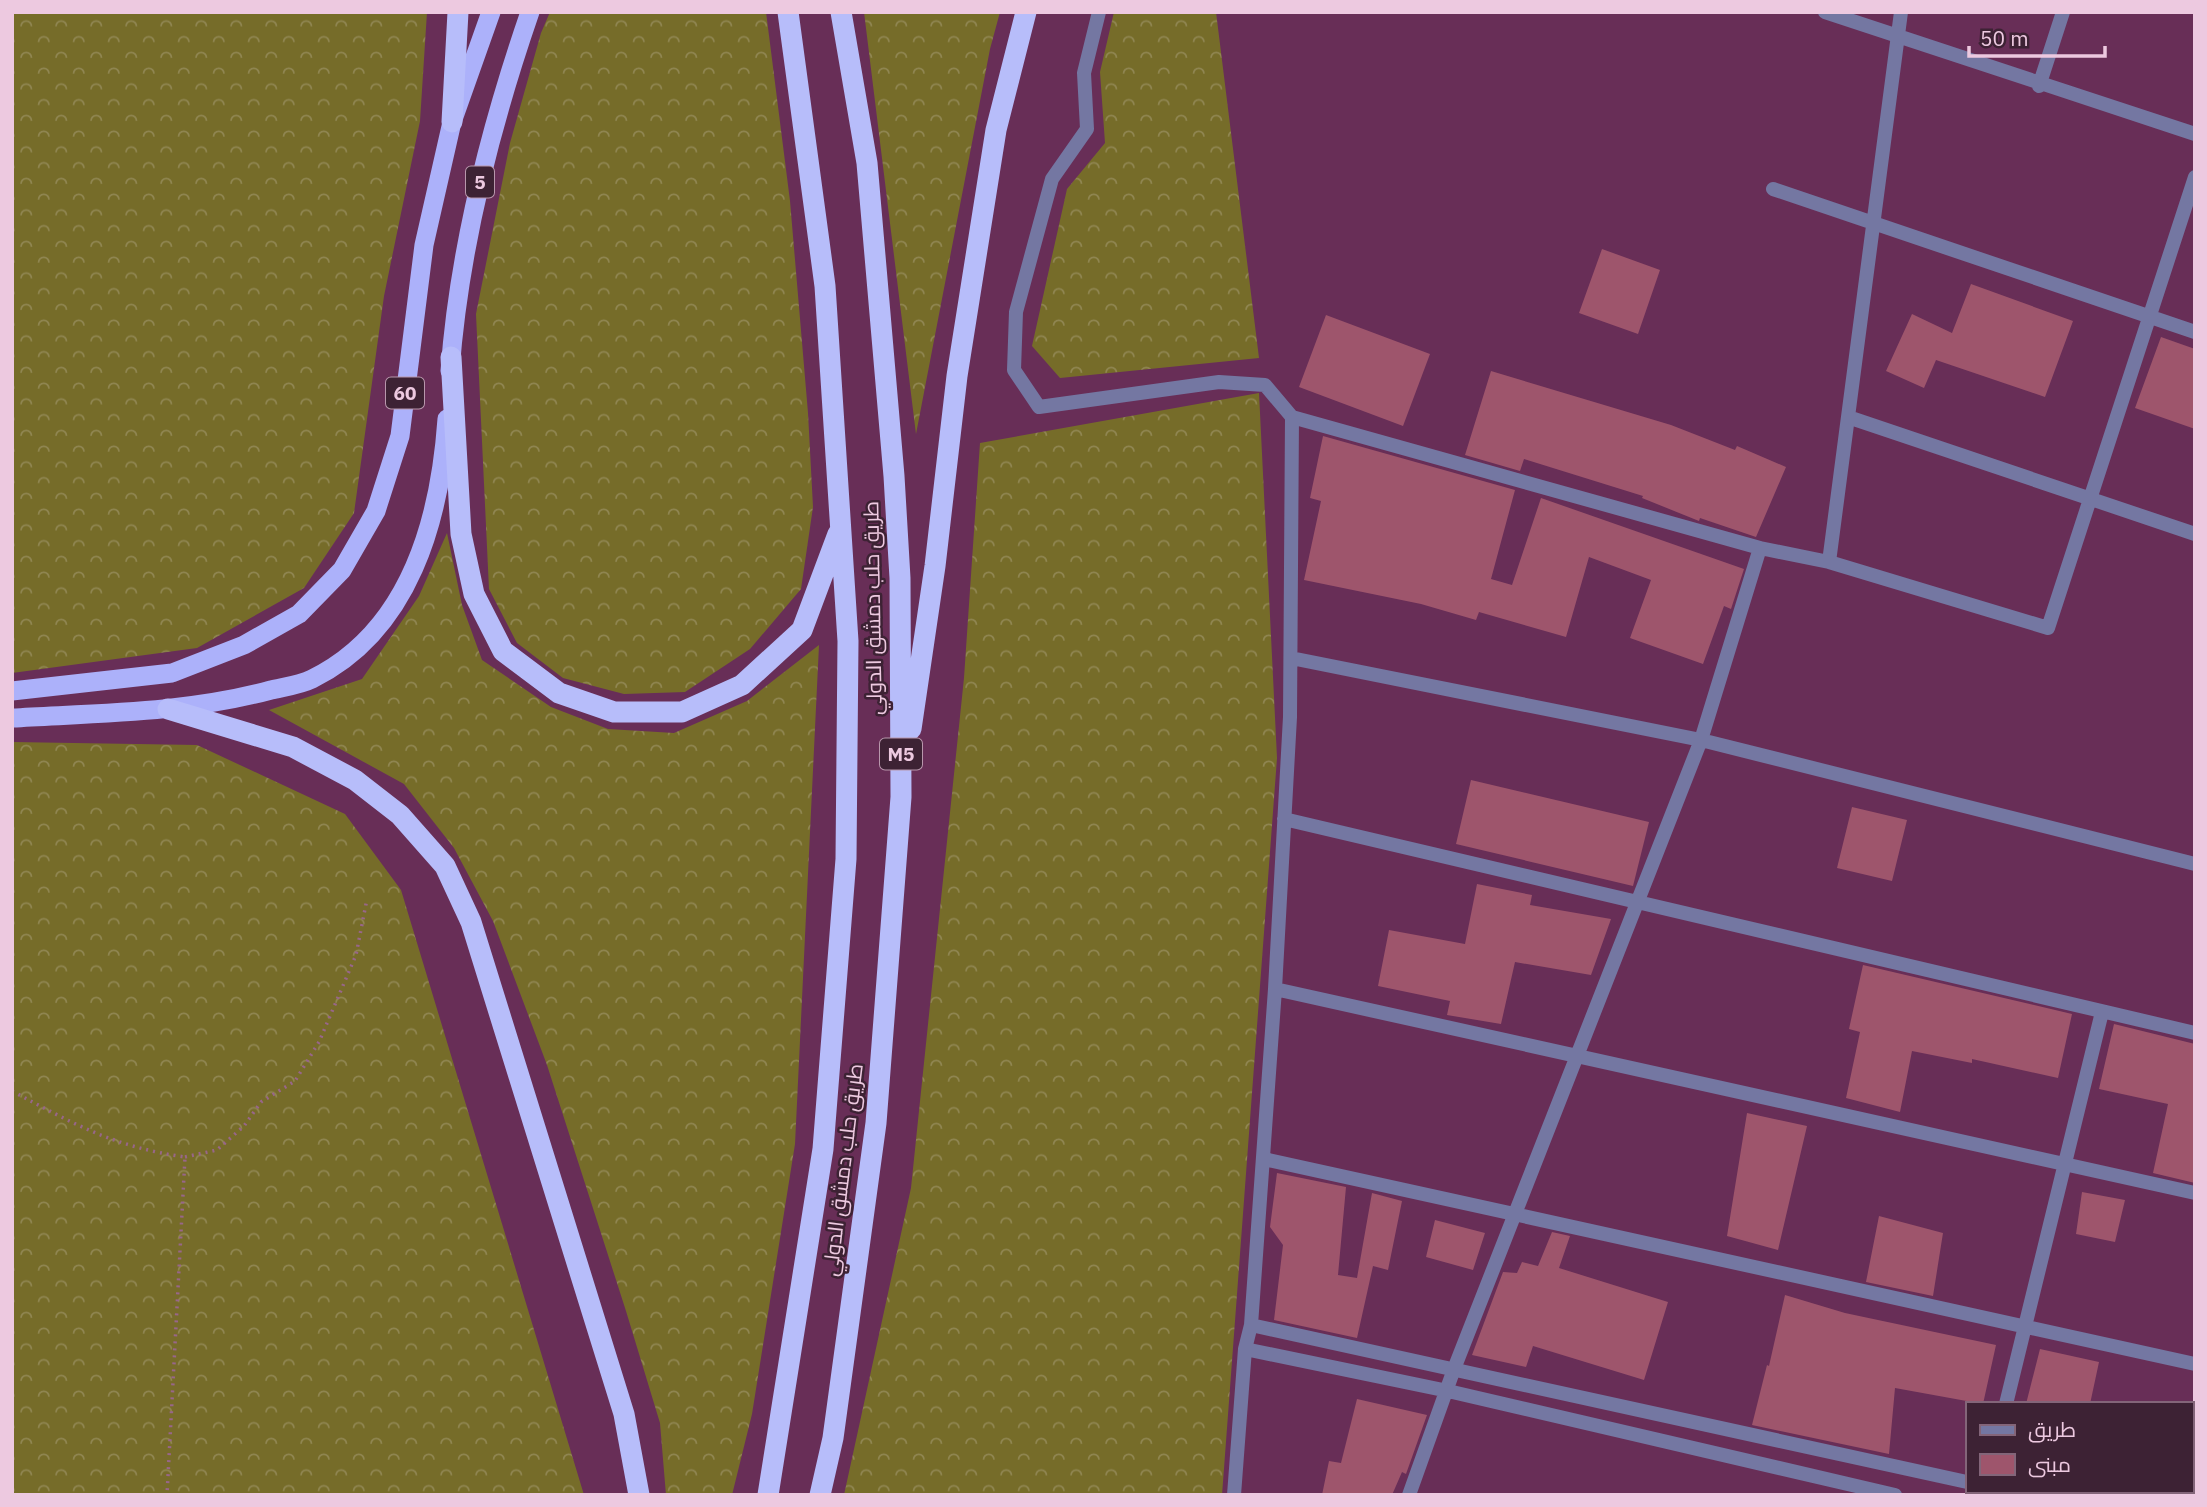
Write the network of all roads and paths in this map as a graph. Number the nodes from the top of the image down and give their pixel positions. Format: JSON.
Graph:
{"nodes":[{"id":1,"x":458,"y":12,"type":"edge"},
{"id":2,"x":491,"y":12,"type":"edge"},
{"id":3,"x":530,"y":12,"type":"edge"},
{"id":4,"x":788,"y":12,"type":"edge"},
{"id":5,"x":841,"y":12,"type":"edge"},
{"id":6,"x":1026,"y":12,"type":"edge"},
{"id":7,"x":1099,"y":12,"type":"edge"},
{"id":8,"x":1825,"y":12,"type":"edge"},
{"id":9,"x":1901,"y":12,"type":"edge"},
{"id":10,"x":2063,"y":12,"type":"edge"},
{"id":11,"x":1898,"y":36,"type":"junction"},
{"id":12,"x":2039,"y":85,"type":"junction"},
{"id":13,"x":452,"y":122,"type":"junction"},
{"id":14,"x":2195,"y":134,"type":"edge"},
{"id":15,"x":2195,"y":177,"type":"edge"},
{"id":16,"x":1773,"y":189,"type":"dead end"},
{"id":17,"x":1873,"y":223,"type":"junction"},
{"id":18,"x":2149,"y":317,"type":"junction"},
{"id":19,"x":2195,"y":332,"type":"edge"},
{"id":20,"x":451,"y":357,"type":"junction"},
{"id":21,"x":1848,"y":417,"type":"junction"},
{"id":22,"x":1292,"y":418,"type":"junction"},
{"id":23,"x":2090,"y":499,"type":"junction"},
{"id":24,"x":841,"y":525,"type":"junction"},
{"id":25,"x":2195,"y":534,"type":"edge"},
{"id":26,"x":1760,"y":548,"type":"junction"},
{"id":27,"x":1829,"y":562,"type":"junction"},
{"id":28,"x":1291,"y":658,"type":"junction"},
{"id":29,"x":12,"y":691,"type":"edge"},
{"id":30,"x":168,"y":709,"type":"junction"},
{"id":31,"x":12,"y":718,"type":"edge"},
{"id":32,"x":1701,"y":740,"type":"junction"},
{"id":33,"x":901,"y":796,"type":"junction"},
{"id":34,"x":1284,"y":819,"type":"junction"},
{"id":35,"x":2195,"y":864,"type":"edge"},
{"id":36,"x":367,"y":899,"type":"dead end"},
{"id":37,"x":1637,"y":902,"type":"junction"},
{"id":38,"x":1275,"y":989,"type":"junction"},
{"id":39,"x":2102,"y":1012,"type":"junction"},
{"id":40,"x":2195,"y":1033,"type":"edge"},
{"id":41,"x":1577,"y":1055,"type":"junction"},
{"id":42,"x":12,"y":1091,"type":"edge"},
{"id":43,"x":185,"y":1157,"type":"junction"},
{"id":44,"x":1264,"y":1159,"type":"junction"},
{"id":45,"x":2065,"y":1164,"type":"junction"},
{"id":46,"x":2195,"y":1193,"type":"edge"},
{"id":47,"x":1515,"y":1214,"type":"junction"},
{"id":48,"x":1251,"y":1325,"type":"junction"},
{"id":49,"x":2025,"y":1327,"type":"junction"},
{"id":50,"x":1245,"y":1349,"type":"junction"},
{"id":51,"x":2195,"y":1364,"type":"edge"},
{"id":52,"x":1454,"y":1369,"type":"junction"},
{"id":53,"x":1448,"y":1391,"type":"junction"},
{"id":54,"x":2006,"y":1402,"type":"edge"},
{"id":55,"x":1966,"y":1482,"type":"edge"},
{"id":56,"x":167,"y":1495,"type":"edge"},
{"id":57,"x":639,"y":1495,"type":"edge"},
{"id":58,"x":768,"y":1495,"type":"edge"},
{"id":59,"x":820,"y":1495,"type":"edge"},
{"id":60,"x":1234,"y":1495,"type":"edge"},
{"id":61,"x":1409,"y":1495,"type":"edge"},
{"id":62,"x":1895,"y":1495,"type":"edge"}],
"edges":[{"from":1,"to":13,"type":"highway"},
{"from":2,"to":13,"type":"highway","number":"60"},
{"from":3,"to":20,"type":"highway","number":"5"},
{"from":4,"to":24,"type":"highway","name":"طريق حلب دمشق الدولي"},
{"from":5,"to":33,"type":"highway","name":"طريق حلب دمشق الدولي","number":"M5"},
{"from":6,"to":33,"type":"highway"},
{"from":7,"to":22,"type":"street"},
{"from":8,"to":11,"type":"street"},
{"from":9,"to":11,"type":"street"},
{"from":10,"to":12,"type":"street"},
{"from":11,"to":12,"type":"street"},
{"from":11,"to":17,"type":"street"},
{"from":12,"to":14,"type":"street"},
{"from":13,"to":29,"type":"highway","number":"60"},
{"from":15,"to":18,"type":"street"},
{"from":16,"to":17,"type":"street"},
{"from":17,"to":18,"type":"street"},
{"from":17,"to":21,"type":"street"},
{"from":18,"to":19,"type":"street"},
{"from":18,"to":23,"type":"street"},
{"from":20,"to":24,"type":"highway"},
{"from":20,"to":30,"type":"highway","number":"60"},
{"from":21,"to":23,"type":"street"},
{"from":21,"to":27,"type":"street"},
{"from":22,"to":26,"type":"street"},
{"from":22,"to":28,"type":"street"},
{"from":23,"to":25,"type":"street"},
{"from":23,"to":27,"type":"street"},
{"from":24,"to":58,"type":"highway","name":"طريق حلب دمشق الدولي"},
{"from":26,"to":27,"type":"street"},
{"from":26,"to":32,"type":"street"},
{"from":28,"to":32,"type":"street"},
{"from":28,"to":34,"type":"street"},
{"from":30,"to":31,"type":"highway","number":"60"},
{"from":30,"to":57,"type":"highway"},
{"from":32,"to":35,"type":"street"},
{"from":32,"to":37,"type":"street"},
{"from":33,"to":59,"type":"highway","name":"طريق حلب دمشق الدولي","number":"M5"},
{"from":34,"to":37,"type":"street"},
{"from":34,"to":38,"type":"street"},
{"from":36,"to":43,"type":"path"},
{"from":37,"to":39,"type":"street"},
{"from":37,"to":41,"type":"street"},
{"from":38,"to":41,"type":"street"},
{"from":38,"to":44,"type":"street"},
{"from":39,"to":40,"type":"street"},
{"from":39,"to":45,"type":"street"},
{"from":41,"to":45,"type":"street"},
{"from":41,"to":47,"type":"street"},
{"from":42,"to":43,"type":"path"},
{"from":43,"to":56,"type":"path"},
{"from":44,"to":47,"type":"street"},
{"from":44,"to":48,"type":"street"},
{"from":45,"to":46,"type":"street"},
{"from":45,"to":49,"type":"street"},
{"from":47,"to":49,"type":"street"},
{"from":47,"to":52,"type":"street"},
{"from":48,"to":50,"type":"street"},
{"from":48,"to":52,"type":"street"},
{"from":49,"to":51,"type":"street"},
{"from":49,"to":54,"type":"street"},
{"from":50,"to":53,"type":"street"},
{"from":50,"to":60,"type":"street"},
{"from":52,"to":53,"type":"street"},
{"from":52,"to":55,"type":"street"},
{"from":53,"to":61,"type":"street"},
{"from":53,"to":62,"type":"street"}]}
